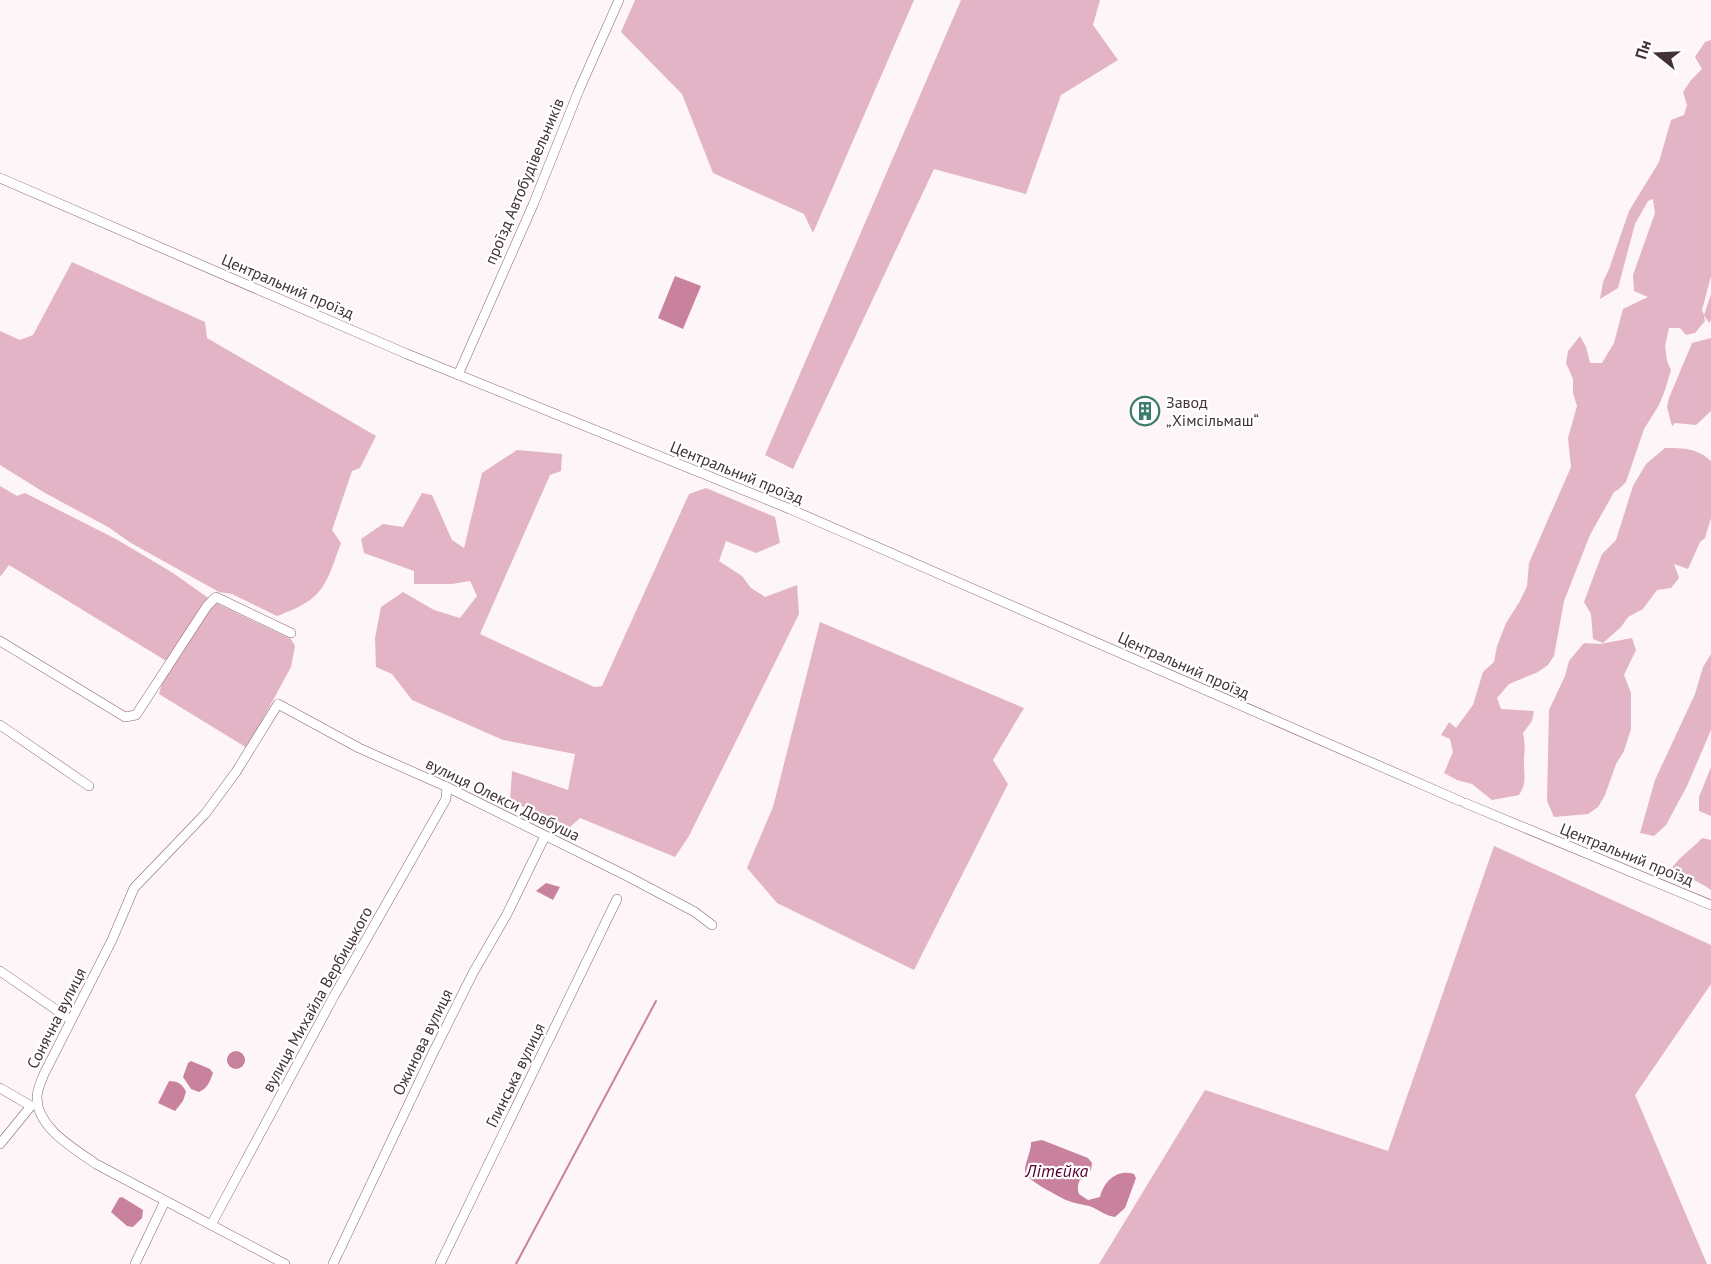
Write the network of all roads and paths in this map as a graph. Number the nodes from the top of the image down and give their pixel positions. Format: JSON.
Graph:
{"nodes":[{"id":1,"x":619,"y":0,"type":"edge"},
{"id":2,"x":0,"y":177,"type":"edge"},
{"id":3,"x":458,"y":375,"type":"junction"},
{"id":4,"x":291,"y":633,"type":"dead end"},
{"id":5,"x":0,"y":641,"type":"edge"},
{"id":6,"x":278,"y":704,"type":"joint"},
{"id":7,"x":0,"y":725,"type":"edge"},
{"id":8,"x":89,"y":786,"type":"dead end"},
{"id":9,"x":447,"y":787,"type":"junction"},
{"id":10,"x":545,"y":836,"type":"junction"},
{"id":11,"x":617,"y":899,"type":"dead end"},
{"id":12,"x":1711,"y":905,"type":"edge"},
{"id":13,"x":712,"y":925,"type":"dead end"},
{"id":14,"x":0,"y":971,"type":"edge"},
{"id":15,"x":71,"y":1020,"type":"junction"},
{"id":16,"x":0,"y":1088,"type":"edge"},
{"id":17,"x":34,"y":1105,"type":"junction"},
{"id":18,"x":0,"y":1144,"type":"edge"},
{"id":19,"x":165,"y":1201,"type":"junction"},
{"id":20,"x":211,"y":1225,"type":"junction"},
{"id":21,"x":135,"y":1264,"type":"edge"},
{"id":22,"x":285,"y":1264,"type":"edge"},
{"id":23,"x":333,"y":1264,"type":"edge"},
{"id":24,"x":440,"y":1264,"type":"edge"}],
"edges":[{"from":1,"to":3,"type":"street","name":"проїзд Автобудівельників"},
{"from":2,"to":3,"type":"street","name":"Центральний проїзд"},
{"from":3,"to":12,"type":"street","name":"Центральний проїзд"},
{"from":4,"to":5,"type":"street"},
{"from":6,"to":9,"type":"street","name":"вулиця Олекси Довбуша"},
{"from":6,"to":15,"type":"street","name":"Сонячна вулиця"},
{"from":7,"to":8,"type":"street"},
{"from":9,"to":10,"type":"street","name":"вулиця Олекси Довбуша"},
{"from":9,"to":20,"type":"street","name":"вулиця Михайла Вербицького"},
{"from":10,"to":13,"type":"street","name":"вулиця Олекси Довбуша"},
{"from":10,"to":23,"type":"street","name":"Ожинова вулиця"},
{"from":11,"to":24,"type":"street","name":"Глинська вулиця"},
{"from":14,"to":15,"type":"street"},
{"from":15,"to":17,"type":"street","name":"Сонячна вулиця"},
{"from":16,"to":17,"type":"street"},
{"from":17,"to":18,"type":"street"},
{"from":17,"to":19,"type":"street"},
{"from":19,"to":20,"type":"street"},
{"from":19,"to":21,"type":"street"},
{"from":20,"to":22,"type":"street"}]}
